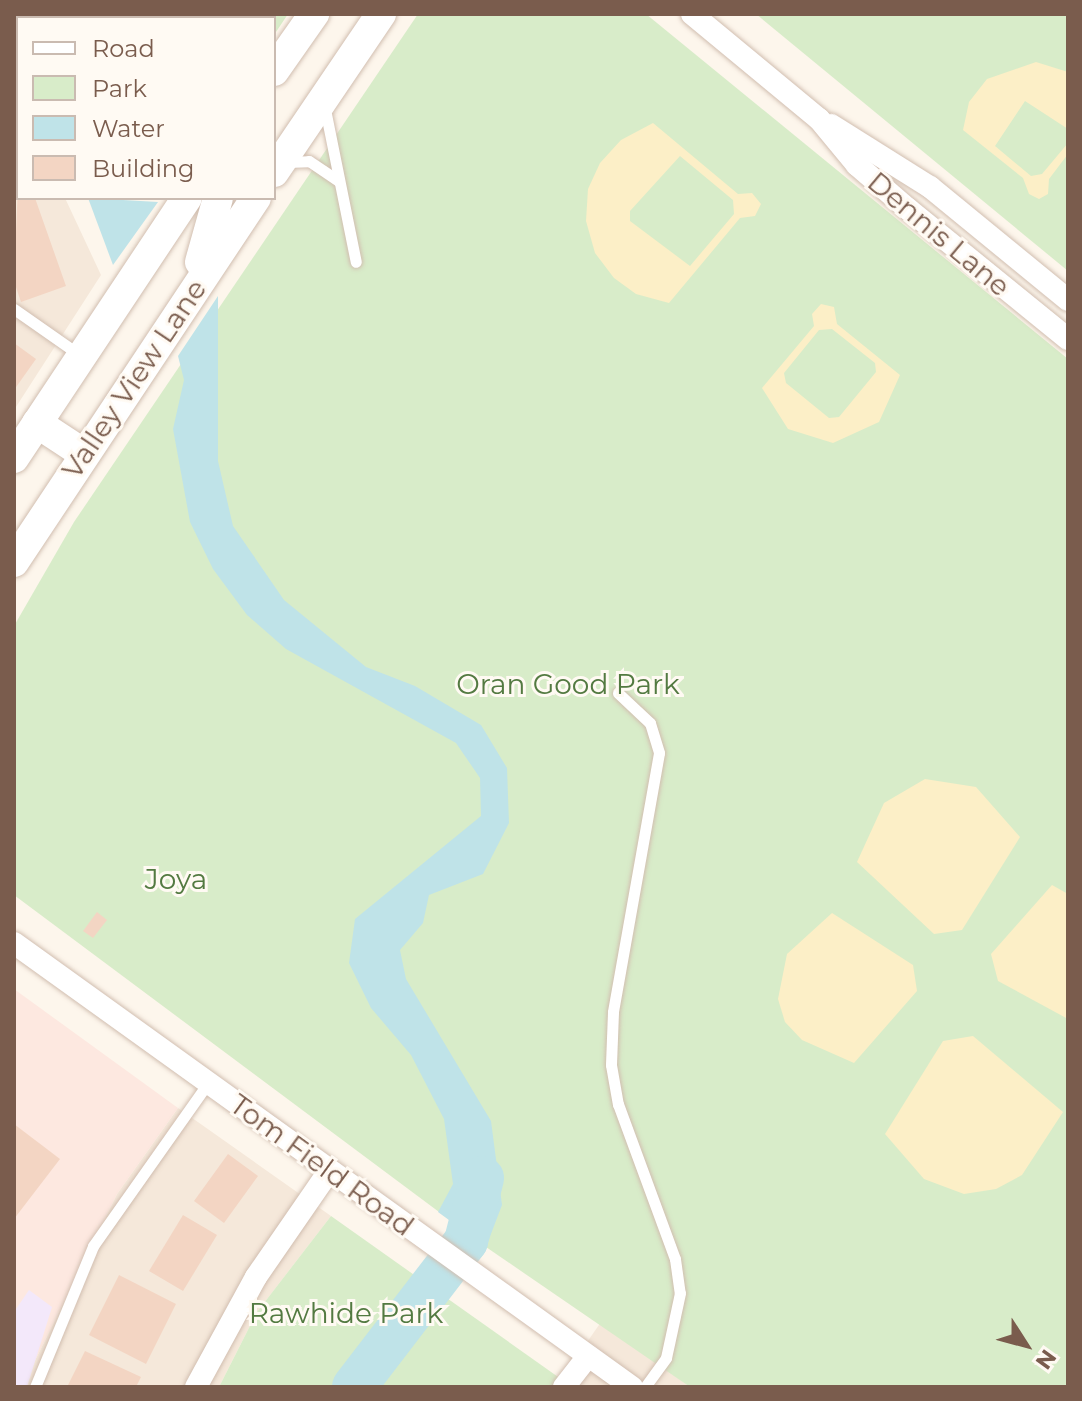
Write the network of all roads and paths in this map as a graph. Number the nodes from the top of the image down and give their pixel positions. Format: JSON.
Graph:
{"nodes":[{"id":1,"x":314,"y":14,"type":"edge"},
{"id":2,"x":381,"y":14,"type":"edge"},
{"id":3,"x":692,"y":14,"type":"edge"},
{"id":4,"x":276,"y":68,"type":"edge"},
{"id":5,"x":323,"y":99,"type":"junction"},
{"id":6,"x":819,"y":119,"type":"junction"},
{"id":7,"x":277,"y":167,"type":"edge"},
{"id":8,"x":339,"y":181,"type":"junction"},
{"id":9,"x":186,"y":200,"type":"edge"},
{"id":10,"x":217,"y":200,"type":"edge"},
{"id":11,"x":255,"y":200,"type":"edge"},
{"id":12,"x":356,"y":262,"type":"dead end"},
{"id":13,"x":1068,"y":300,"type":"edge"},
{"id":14,"x":185,"y":301,"type":"junction"},
{"id":15,"x":14,"y":309,"type":"edge"},
{"id":16,"x":1068,"y":339,"type":"edge"},
{"id":17,"x":82,"y":357,"type":"junction"},
{"id":18,"x":37,"y":423,"type":"junction"},
{"id":19,"x":84,"y":454,"type":"junction"},
{"id":20,"x":14,"y":458,"type":"edge"},
{"id":21,"x":14,"y":562,"type":"edge"},
{"id":22,"x":618,"y":693,"type":"dead end"},
{"id":23,"x":14,"y":943,"type":"edge"},
{"id":24,"x":208,"y":1083,"type":"junction"},
{"id":25,"x":329,"y":1171,"type":"junction"},
{"id":26,"x":588,"y":1356,"type":"junction"},
{"id":27,"x":35,"y":1387,"type":"edge"},
{"id":28,"x":196,"y":1387,"type":"edge"},
{"id":29,"x":564,"y":1387,"type":"edge"},
{"id":30,"x":632,"y":1387,"type":"edge"},
{"id":31,"x":645,"y":1387,"type":"edge"}],
"edges":[{"from":1,"to":4,"type":"main road"},
{"from":2,"to":5,"type":"main road"},
{"from":3,"to":6,"type":"street","name":"Dennis Lane"},
{"from":5,"to":7,"type":"main road"},
{"from":5,"to":8,"type":"lane"},
{"from":6,"to":13,"type":"street","name":"Dennis Lane"},
{"from":6,"to":16,"type":"street","name":"Dennis Lane"},
{"from":7,"to":8,"type":"lane"},
{"from":8,"to":12,"type":"lane"},
{"from":9,"to":17,"type":"main road","name":"Valley View Lane"},
{"from":10,"to":14,"type":"main road"},
{"from":11,"to":14,"type":"main road","name":"Valley View Lane"},
{"from":14,"to":19,"type":"main road","name":"Valley View Lane"},
{"from":15,"to":17,"type":"lane"},
{"from":17,"to":18,"type":"main road","name":"Valley View Lane"},
{"from":18,"to":19,"type":"main road"},
{"from":18,"to":20,"type":"main road","name":"Valley View Lane"},
{"from":19,"to":21,"type":"main road","name":"Valley View Lane"},
{"from":22,"to":31,"type":"lane"},
{"from":23,"to":24,"type":"street","name":"Tom Field Road"},
{"from":24,"to":25,"type":"street","name":"Tom Field Road"},
{"from":24,"to":27,"type":"lane"},
{"from":25,"to":26,"type":"street","name":"Tom Field Road"},
{"from":25,"to":28,"type":"street"},
{"from":26,"to":29,"type":"street"},
{"from":26,"to":30,"type":"street","name":"Tom Field Road"}]}
